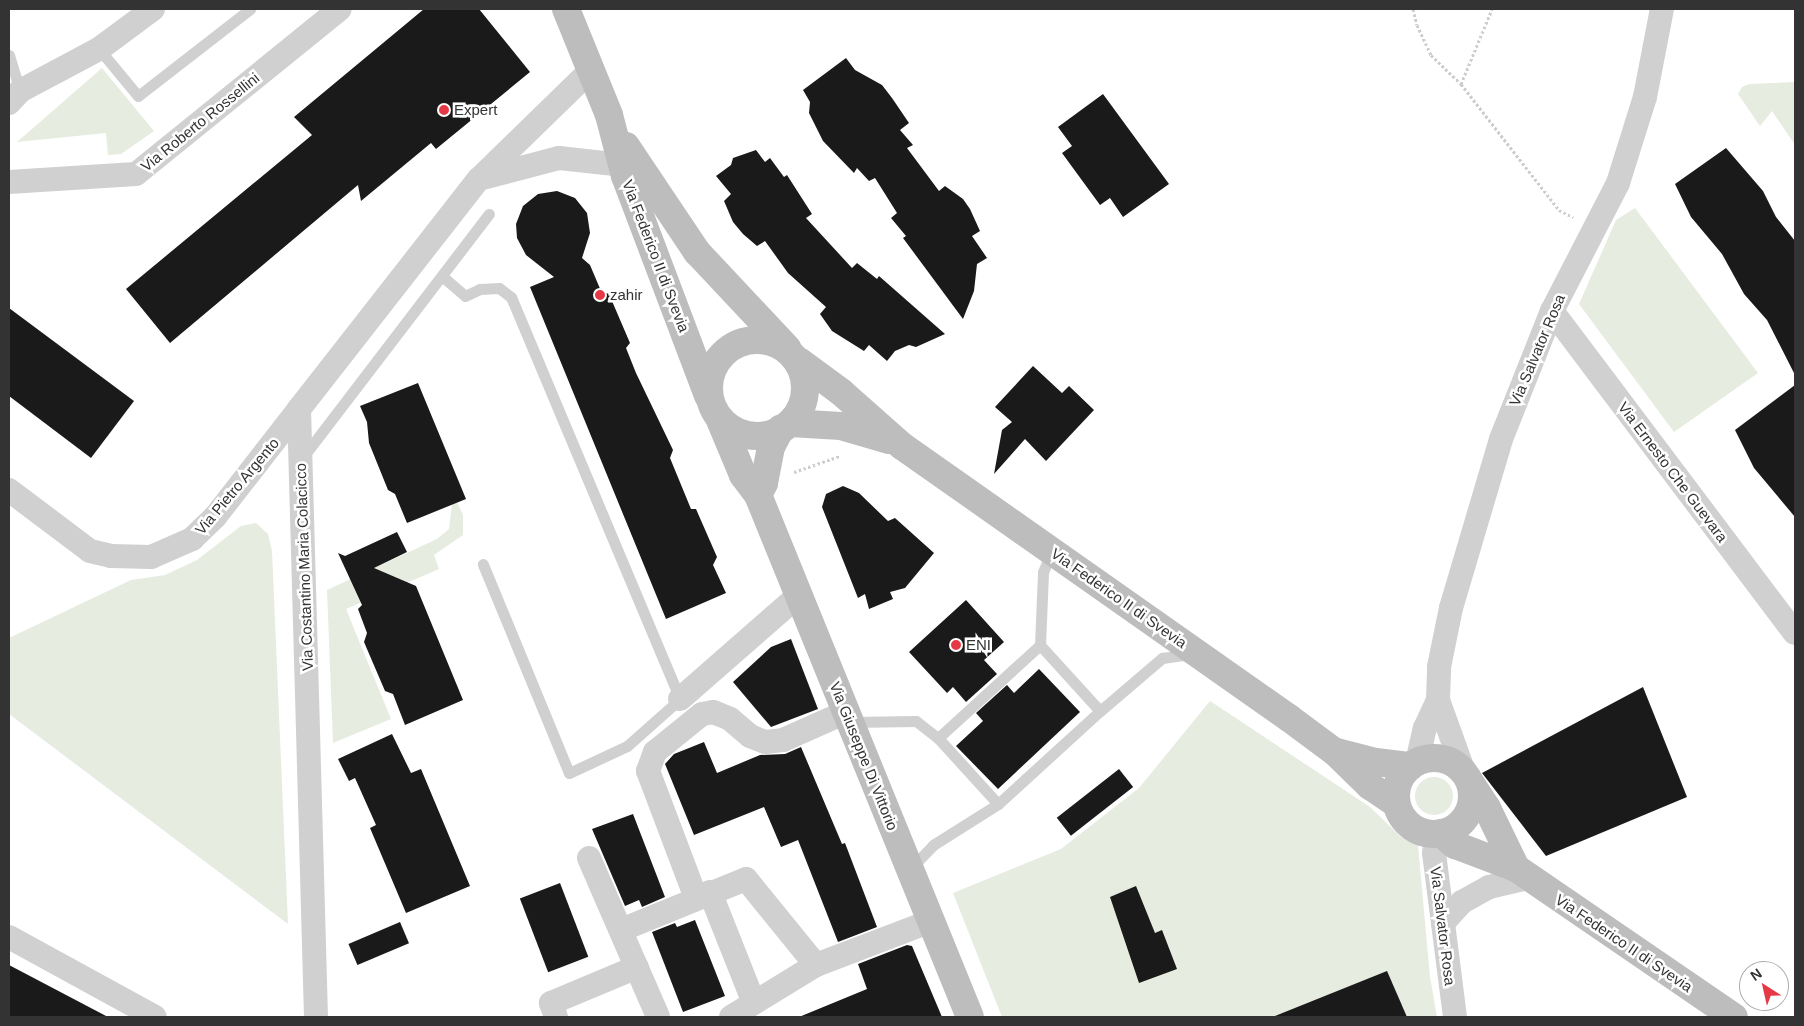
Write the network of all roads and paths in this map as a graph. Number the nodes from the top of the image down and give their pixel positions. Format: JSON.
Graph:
{"nodes":[{"id":1,"x":153,"y":9,"type":"edge"},
{"id":2,"x":250,"y":9,"type":"edge"},
{"id":3,"x":340,"y":9,"type":"edge"},
{"id":4,"x":566,"y":9,"type":"edge"},
{"id":5,"x":1413,"y":9,"type":"edge"},
{"id":6,"x":1492,"y":9,"type":"edge"},
{"id":7,"x":1662,"y":9,"type":"edge"},
{"id":8,"x":99,"y":49,"type":"junction"},
{"id":9,"x":9,"y":55,"type":"edge"},
{"id":10,"x":591,"y":70,"type":"junction"},
{"id":11,"x":1461,"y":84,"type":"junction"},
{"id":12,"x":14,"y":97,"type":"edge"},
{"id":13,"x":609,"y":115,"type":"junction"},
{"id":14,"x":622,"y":165,"type":"junction"},
{"id":15,"x":479,"y":179,"type":"junction"},
{"id":16,"x":9,"y":182,"type":"edge"},
{"id":17,"x":489,"y":214,"type":"dead end"},
{"id":18,"x":1594,"y":227,"type":"junction"},
{"id":19,"x":442,"y":276,"type":"junction"},
{"id":20,"x":1552,"y":311,"type":"junction"},
{"id":21,"x":794,"y":355,"type":"junction"},
{"id":22,"x":708,"y":396,"type":"junction"},
{"id":23,"x":299,"y":410,"type":"junction"},
{"id":24,"x":720,"y":420,"type":"junction"},
{"id":25,"x":785,"y":426,"type":"junction"},
{"id":26,"x":902,"y":446,"type":"junction"},
{"id":27,"x":845,"y":454,"type":"dead end"},
{"id":28,"x":301,"y":461,"type":"junction"},
{"id":29,"x":761,"y":489,"type":"junction"},
{"id":30,"x":9,"y":490,"type":"edge"},
{"id":31,"x":1052,"y":551,"type":"junction"},
{"id":32,"x":483,"y":564,"type":"dead end"},
{"id":33,"x":798,"y":595,"type":"junction"},
{"id":34,"x":1795,"y":633,"type":"edge"},
{"id":35,"x":1040,"y":645,"type":"junction"},
{"id":36,"x":1197,"y":653,"type":"junction"},
{"id":37,"x":680,"y":699,"type":"junction"},
{"id":38,"x":1438,"y":700,"type":"junction"},
{"id":39,"x":1100,"y":711,"type":"junction"},
{"id":40,"x":848,"y":717,"type":"junction"},
{"id":41,"x":938,"y":738,"type":"junction"},
{"id":42,"x":1335,"y":752,"type":"junction"},
{"id":43,"x":1414,"y":764,"type":"junction"},
{"id":44,"x":1467,"y":777,"type":"junction"},
{"id":45,"x":998,"y":804,"type":"junction"},
{"id":46,"x":1397,"y":804,"type":"junction"},
{"id":47,"x":1439,"y":834,"type":"junction"},
{"id":48,"x":589,"y":858,"type":"dead end"},
{"id":49,"x":910,"y":869,"type":"junction"},
{"id":50,"x":1522,"y":873,"type":"junction"},
{"id":51,"x":703,"y":895,"type":"junction"},
{"id":52,"x":931,"y":921,"type":"junction"},
{"id":53,"x":1443,"y":922,"type":"junction"},
{"id":54,"x":621,"y":930,"type":"junction"},
{"id":55,"x":9,"y":937,"type":"edge"},
{"id":56,"x":816,"y":965,"type":"junction"},
{"id":57,"x":637,"y":968,"type":"junction"},
{"id":58,"x":754,"y":1002,"type":"junction"},
{"id":59,"x":155,"y":1017,"type":"edge"},
{"id":60,"x":316,"y":1017,"type":"edge"},
{"id":61,"x":556,"y":1017,"type":"edge"},
{"id":62,"x":658,"y":1017,"type":"edge"},
{"id":63,"x":731,"y":1017,"type":"edge"},
{"id":64,"x":970,"y":1017,"type":"edge"},
{"id":65,"x":1455,"y":1017,"type":"edge"},
{"id":66,"x":1734,"y":1017,"type":"edge"}],
"edges":[{"from":1,"to":8,"type":"street"},
{"from":2,"to":8,"type":"lane"},
{"from":3,"to":16,"type":"street","name":"Via Roberto Rossellini"},
{"from":4,"to":10,"type":"main road","name":"Via Federico II di Svevia"},
{"from":5,"to":11,"type":"path"},
{"from":6,"to":11,"type":"path"},
{"from":7,"to":18,"type":"street","name":"Via Salvator Rosa"},
{"from":8,"to":12,"type":"street"},
{"from":9,"to":12,"type":"lane"},
{"from":10,"to":13,"type":"main road","name":"Via Federico II di Svevia"},
{"from":10,"to":15,"type":"street"},
{"from":11,"to":18,"type":"path"},
{"from":13,"to":14,"type":"main road","name":"Via Federico II di Svevia"},
{"from":13,"to":21,"type":"main road","name":"Via Federico II di Svevia"},
{"from":14,"to":15,"type":"street"},
{"from":14,"to":22,"type":"main road","name":"Via Federico II di Svevia"},
{"from":15,"to":23,"type":"street"},
{"from":17,"to":19,"type":"lane"},
{"from":18,"to":20,"type":"street","name":"Via Salvator Rosa"},
{"from":19,"to":28,"type":"lane"},
{"from":19,"to":37,"type":"lane"},
{"from":20,"to":34,"type":"street","name":"Via Ernesto Che Guevara"},
{"from":20,"to":38,"type":"street","name":"Via Salvator Rosa"},
{"from":21,"to":22,"type":"main road"},
{"from":21,"to":25,"type":"main road"},
{"from":21,"to":26,"type":"main road","name":"Via Federico II di Svevia"},
{"from":22,"to":24,"type":"main road"},
{"from":23,"to":28,"type":"street","name":"Via Costantino Maria Colacicco"},
{"from":23,"to":30,"type":"street","name":"Via Pietro Argento"},
{"from":24,"to":25,"type":"main road"},
{"from":24,"to":29,"type":"main road","name":"Via Giuseppe Di Vittorio"},
{"from":25,"to":26,"type":"main road","name":"Via Federico II di Svevia"},
{"from":25,"to":29,"type":"main road"},
{"from":26,"to":31,"type":"main road","name":"Via Federico II di Svevia"},
{"from":27,"to":29,"type":"path"},
{"from":28,"to":60,"type":"street","name":"Via Costantino Maria Colacicco"},
{"from":29,"to":33,"type":"main road","name":"Via Giuseppe Di Vittorio"},
{"from":31,"to":35,"type":"lane"},
{"from":31,"to":36,"type":"main road","name":"Via Federico II di Svevia"},
{"from":32,"to":37,"type":"lane"},
{"from":33,"to":37,"type":"street"},
{"from":33,"to":40,"type":"main road","name":"Via Giuseppe Di Vittorio"},
{"from":35,"to":39,"type":"lane"},
{"from":35,"to":41,"type":"lane"},
{"from":36,"to":39,"type":"lane"},
{"from":36,"to":42,"type":"main road","name":"Via Federico II di Svevia"},
{"from":38,"to":43,"type":"street"},
{"from":38,"to":44,"type":"street"},
{"from":39,"to":45,"type":"lane"},
{"from":40,"to":41,"type":"lane"},
{"from":40,"to":49,"type":"main road","name":"Via Giuseppe Di Vittorio"},
{"from":40,"to":51,"type":"street"},
{"from":41,"to":45,"type":"lane"},
{"from":42,"to":43,"type":"main road"},
{"from":42,"to":46,"type":"main road"},
{"from":43,"to":44,"type":"main road"},
{"from":43,"to":46,"type":"main road"},
{"from":44,"to":47,"type":"main road"},
{"from":44,"to":50,"type":"main road"},
{"from":45,"to":49,"type":"lane"},
{"from":46,"to":47,"type":"main road"},
{"from":47,"to":50,"type":"main road","name":"Via Federico II di Svevia"},
{"from":47,"to":53,"type":"street","name":"Via Salvator Rosa"},
{"from":48,"to":54,"type":"street"},
{"from":49,"to":52,"type":"main road","name":"Via Giuseppe Di Vittorio"},
{"from":50,"to":53,"type":"street"},
{"from":50,"to":66,"type":"main road","name":"Via Federico II di Svevia"},
{"from":51,"to":54,"type":"street"},
{"from":51,"to":56,"type":"street"},
{"from":51,"to":58,"type":"street"},
{"from":52,"to":56,"type":"street"},
{"from":52,"to":64,"type":"main road","name":"Via Giuseppe Di Vittorio"},
{"from":53,"to":65,"type":"street","name":"Via Salvator Rosa"},
{"from":54,"to":57,"type":"street"},
{"from":55,"to":59,"type":"street"},
{"from":56,"to":58,"type":"street"},
{"from":57,"to":61,"type":"street"},
{"from":57,"to":62,"type":"street"},
{"from":58,"to":63,"type":"street"}]}
